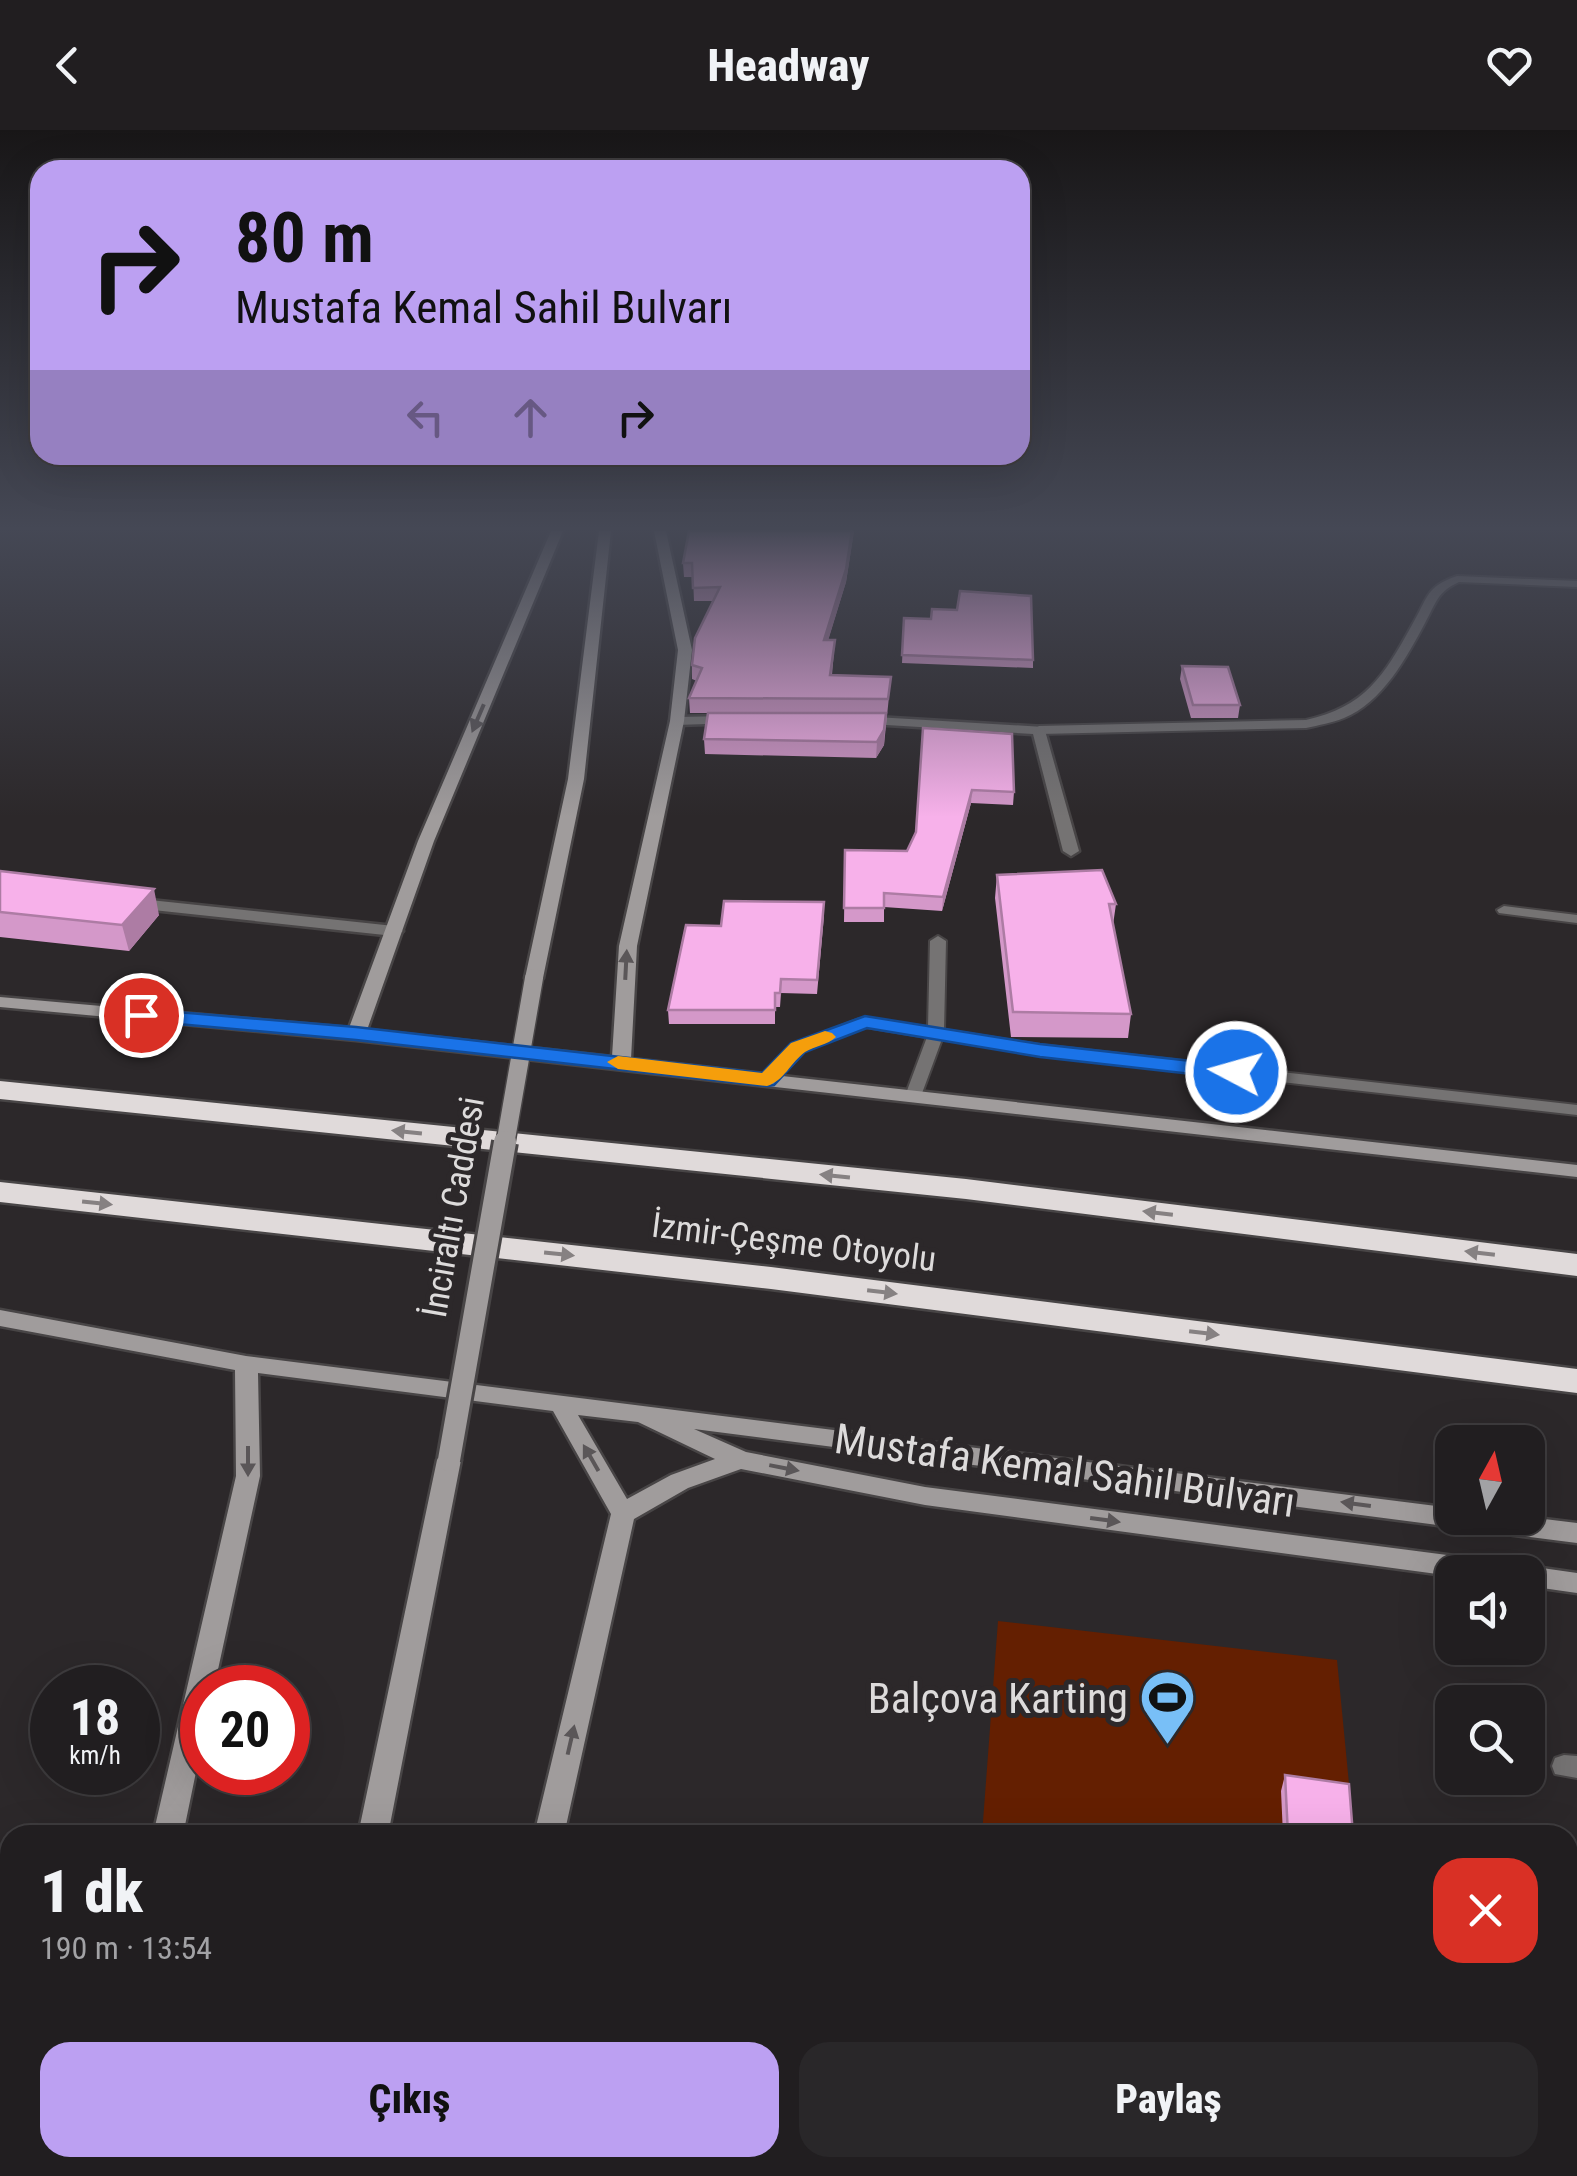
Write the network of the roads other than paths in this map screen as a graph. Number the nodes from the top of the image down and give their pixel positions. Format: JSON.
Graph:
{"nodes":[{"id":1,"x":517,"y":626,"type":"edge"},
{"id":2,"x":594,"y":626,"type":"edge"},
{"id":3,"x":679,"y":626,"type":"edge"},
{"id":4,"x":1418,"y":626,"type":"edge"},
{"id":5,"x":849,"y":719,"type":"edge"},
{"id":6,"x":754,"y":720,"type":"edge"},
{"id":7,"x":678,"y":721,"type":"junction"},
{"id":8,"x":1039,"y":730,"type":"junction"},
{"id":9,"x":1071,"y":851,"type":"dead end"},
{"id":10,"x":110,"y":901,"type":"edge"},
{"id":11,"x":1504,"y":910,"type":"dead end"},
{"id":12,"x":1577,"y":920,"type":"edge"},
{"id":13,"x":394,"y":930,"type":"junction"},
{"id":14,"x":938,"y":941,"type":"dead end"},
{"id":15,"x":0,"y":1002,"type":"edge"},
{"id":16,"x":936,"y":1033,"type":"junction"},
{"id":17,"x":356,"y":1034,"type":"junction"},
{"id":18,"x":621,"y":1063,"type":"junction"},
{"id":19,"x":767,"y":1080,"type":"junction"},
{"id":20,"x":0,"y":1090,"type":"edge"},
{"id":21,"x":913,"y":1096,"type":"junction"},
{"id":22,"x":1577,"y":1110,"type":"edge"},
{"id":23,"x":1577,"y":1171,"type":"edge"},
{"id":24,"x":0,"y":1192,"type":"edge"},
{"id":25,"x":1577,"y":1265,"type":"edge"},
{"id":26,"x":4,"y":1321,"type":"edge"},
{"id":27,"x":246,"y":1364,"type":"junction"},
{"id":28,"x":1577,"y":1381,"type":"edge"},
{"id":29,"x":559,"y":1402,"type":"junction"},
{"id":30,"x":628,"y":1410,"type":"junction"},
{"id":31,"x":741,"y":1460,"type":"junction"},
{"id":32,"x":623,"y":1514,"type":"junction"},
{"id":33,"x":1435,"y":1514,"type":"edge"},
{"id":34,"x":1545,"y":1529,"type":"edge"},
{"id":35,"x":1577,"y":1533,"type":"edge"},
{"id":36,"x":1435,"y":1563,"type":"edge"},
{"id":37,"x":1545,"y":1578,"type":"edge"},
{"id":38,"x":1577,"y":1583,"type":"edge"},
{"id":39,"x":170,"y":1825,"type":"edge"},
{"id":40,"x":376,"y":1825,"type":"edge"},
{"id":41,"x":551,"y":1825,"type":"edge"}],
"edges":[{"from":1,"to":13,"type":"main road","one_way":true},
{"from":2,"to":40,"type":"main road","name":"İnciraltı Caddesi","bridge":true},
{"from":3,"to":7,"type":"main road"},
{"from":4,"to":8,"type":"lane"},
{"from":5,"to":8,"type":"street"},
{"from":6,"to":7,"type":"street"},
{"from":18,"to":7,"type":"main road","one_way":true},
{"from":8,"to":9,"type":"street"},
{"from":10,"to":13,"type":"street"},
{"from":11,"to":12,"type":"lane"},
{"from":13,"to":17,"type":"main road"},
{"from":14,"to":16,"type":"lane"},
{"from":15,"to":17,"type":"main road"},
{"from":16,"to":19,"type":"lane"},
{"from":16,"to":21,"type":"lane"},
{"from":16,"to":22,"type":"lane"},
{"from":17,"to":18,"type":"main road"},
{"from":18,"to":19,"type":"main road"},
{"from":19,"to":21,"type":"main road"},
{"from":25,"to":20,"type":"highway","name":"İzmir-Çeşme Otoyolu","one_way":true},
{"from":21,"to":23,"type":"main road"},
{"from":24,"to":28,"type":"highway","name":"İzmir-Çeşme Otoyolu","one_way":true},
{"from":26,"to":27,"type":"main road","name":"Mustafa Kemal Sahil Bulvarı"},
{"from":27,"to":29,"type":"main road","name":"Mustafa Kemal Sahil Bulvarı"},
{"from":27,"to":39,"type":"main road","one_way":true},
{"from":29,"to":30,"type":"main road","name":"Mustafa Kemal Sahil Bulvarı"},
{"from":32,"to":29,"type":"main road","one_way":true},
{"from":30,"to":31,"type":"main road","name":"Mustafa Kemal Sahil Bulvarı"},
{"from":33,"to":30,"type":"main road","name":"Mustafa Kemal Sahil Bulvarı","one_way":true},
{"from":31,"to":32,"type":"main road"},
{"from":31,"to":36,"type":"main road","name":"Mustafa Kemal Sahil Bulvarı","one_way":true},
{"from":41,"to":32,"type":"main road","one_way":true},
{"from":34,"to":35,"type":"main road","name":"Mustafa Kemal Sahil Bulvarı"},
{"from":37,"to":38,"type":"main road"}]}
